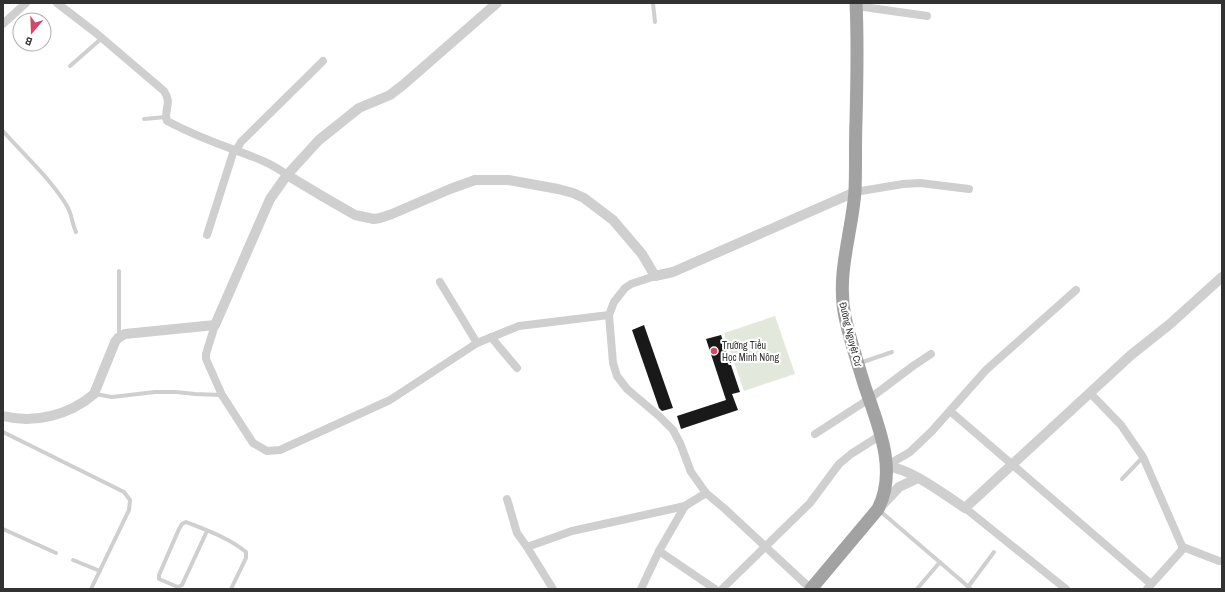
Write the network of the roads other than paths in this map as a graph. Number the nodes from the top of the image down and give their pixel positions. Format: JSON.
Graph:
{"nodes":[{"id":1,"x":26,"y":3,"type":"edge"},
{"id":2,"x":57,"y":3,"type":"edge"},
{"id":3,"x":497,"y":3,"type":"edge"},
{"id":4,"x":653,"y":3,"type":"edge"},
{"id":5,"x":856,"y":5,"type":"edge"},
{"id":6,"x":927,"y":16,"type":"dead end"},
{"id":7,"x":655,"y":22,"type":"dead end"},
{"id":8,"x":3,"y":24,"type":"edge"},
{"id":9,"x":102,"y":38,"type":"junction"},
{"id":10,"x":323,"y":61,"type":"dead end"},
{"id":11,"x":70,"y":66,"type":"dead end"},
{"id":12,"x":166,"y":117,"type":"junction"},
{"id":13,"x":144,"y":119,"type":"dead end"},
{"id":14,"x":3,"y":131,"type":"edge"},
{"id":15,"x":235,"y":150,"type":"junction"},
{"id":16,"x":287,"y":175,"type":"junction"},
{"id":17,"x":969,"y":189,"type":"dead end"},
{"id":18,"x":855,"y":192,"type":"junction"},
{"id":19,"x":76,"y":232,"type":"dead end"},
{"id":20,"x":207,"y":235,"type":"dead end"},
{"id":21,"x":119,"y":271,"type":"dead end"},
{"id":22,"x":655,"y":276,"type":"junction"},
{"id":23,"x":1222,"y":277,"type":"edge"},
{"id":24,"x":440,"y":282,"type":"dead end"},
{"id":25,"x":1076,"y":290,"type":"dead end"},
{"id":26,"x":609,"y":315,"type":"junction"},
{"id":27,"x":215,"y":325,"type":"junction"},
{"id":28,"x":491,"y":336,"type":"junction"},
{"id":29,"x":119,"y":337,"type":"junction"},
{"id":30,"x":477,"y":344,"type":"junction"},
{"id":31,"x":892,"y":352,"type":"dead end"},
{"id":32,"x":931,"y":354,"type":"dead end"},
{"id":33,"x":858,"y":364,"type":"junction"},
{"id":34,"x":517,"y":368,"type":"dead end"},
{"id":35,"x":1090,"y":393,"type":"junction"},
{"id":36,"x":94,"y":394,"type":"junction"},
{"id":37,"x":222,"y":395,"type":"junction"},
{"id":38,"x":869,"y":399,"type":"junction"},
{"id":39,"x":950,"y":411,"type":"junction"},
{"id":40,"x":3,"y":416,"type":"edge"},
{"id":41,"x":3,"y":432,"type":"edge"},
{"id":42,"x":815,"y":434,"type":"dead end"},
{"id":43,"x":881,"y":435,"type":"junction"},
{"id":44,"x":1143,"y":457,"type":"junction"},
{"id":45,"x":1012,"y":465,"type":"junction"},
{"id":46,"x":886,"y":466,"type":"junction"},
{"id":47,"x":918,"y":478,"type":"junction"},
{"id":48,"x":1122,"y":479,"type":"dead end"},
{"id":49,"x":706,"y":493,"type":"junction"},
{"id":50,"x":507,"y":500,"type":"dead end"},
{"id":51,"x":685,"y":506,"type":"junction"},
{"id":52,"x":965,"y":508,"type":"junction"},
{"id":53,"x":878,"y":509,"type":"junction"},
{"id":54,"x":3,"y":529,"type":"edge"},
{"id":55,"x":207,"y":531,"type":"junction"},
{"id":56,"x":527,"y":546,"type":"junction"},
{"id":57,"x":766,"y":546,"type":"junction"},
{"id":58,"x":1183,"y":547,"type":"junction"},
{"id":59,"x":659,"y":551,"type":"junction"},
{"id":60,"x":994,"y":552,"type":"dead end"},
{"id":61,"x":56,"y":553,"type":"dead end"},
{"id":62,"x":73,"y":560,"type":"dead end"},
{"id":63,"x":1222,"y":561,"type":"edge"},
{"id":64,"x":940,"y":562,"type":"junction"},
{"id":65,"x":100,"y":571,"type":"junction"},
{"id":66,"x":1149,"y":586,"type":"edge"},
{"id":67,"x":970,"y":588,"type":"edge"},
{"id":68,"x":91,"y":589,"type":"edge"},
{"id":69,"x":231,"y":589,"type":"edge"},
{"id":70,"x":553,"y":589,"type":"edge"},
{"id":71,"x":641,"y":589,"type":"edge"},
{"id":72,"x":715,"y":589,"type":"edge"},
{"id":73,"x":722,"y":589,"type":"edge"},
{"id":74,"x":811,"y":589,"type":"edge"},
{"id":75,"x":917,"y":589,"type":"edge"},
{"id":76,"x":1066,"y":589,"type":"edge"}],
"edges":[{"from":1,"to":8,"type":"street"},
{"from":2,"to":9,"type":"street"},
{"from":3,"to":16,"type":"street"},
{"from":4,"to":7,"type":"lane"},
{"from":5,"to":6,"type":"street"},
{"from":5,"to":18,"type":"highway","name":"Đường Nguyệt Cư"},
{"from":9,"to":11,"type":"lane"},
{"from":9,"to":12,"type":"street"},
{"from":10,"to":15,"type":"street"},
{"from":12,"to":13,"type":"lane"},
{"from":12,"to":15,"type":"street"},
{"from":14,"to":19,"type":"lane"},
{"from":15,"to":16,"type":"street"},
{"from":15,"to":20,"type":"street"},
{"from":16,"to":22,"type":"street"},
{"from":16,"to":27,"type":"street"},
{"from":17,"to":18,"type":"street"},
{"from":18,"to":22,"type":"street"},
{"from":18,"to":33,"type":"highway","name":"Đường Nguyệt Cư"},
{"from":21,"to":29,"type":"lane"},
{"from":22,"to":26,"type":"street"},
{"from":23,"to":35,"type":"street"},
{"from":24,"to":30,"type":"street"},
{"from":25,"to":39,"type":"street"},
{"from":26,"to":28,"type":"street"},
{"from":26,"to":49,"type":"street"},
{"from":27,"to":29,"type":"street"},
{"from":27,"to":37,"type":"street"},
{"from":28,"to":30,"type":"street"},
{"from":28,"to":34,"type":"street"},
{"from":29,"to":36,"type":"street"},
{"from":30,"to":37,"type":"street"},
{"from":31,"to":33,"type":"lane"},
{"from":32,"to":38,"type":"street"},
{"from":33,"to":38,"type":"highway","name":"Đường Nguyệt Cư"},
{"from":35,"to":44,"type":"street"},
{"from":35,"to":45,"type":"street"},
{"from":36,"to":37,"type":"lane"},
{"from":36,"to":40,"type":"street"},
{"from":38,"to":42,"type":"street"},
{"from":38,"to":43,"type":"highway","name":"Đường Nguyệt Cư"},
{"from":39,"to":45,"type":"street"},
{"from":39,"to":46,"type":"street"},
{"from":41,"to":65,"type":"lane"},
{"from":43,"to":46,"type":"highway","name":"Đường Nguyệt Cư"},
{"from":43,"to":57,"type":"street"},
{"from":44,"to":48,"type":"lane"},
{"from":44,"to":58,"type":"street"},
{"from":45,"to":52,"type":"street"},
{"from":45,"to":66,"type":"street"},
{"from":46,"to":47,"type":"street"},
{"from":46,"to":53,"type":"highway","name":"Đường Nguyệt Cư"},
{"from":47,"to":52,"type":"street"},
{"from":47,"to":53,"type":"street"},
{"from":49,"to":51,"type":"street"},
{"from":49,"to":57,"type":"street"},
{"from":50,"to":56,"type":"street"},
{"from":51,"to":56,"type":"street"},
{"from":51,"to":59,"type":"street"},
{"from":52,"to":76,"type":"street"},
{"from":53,"to":64,"type":"lane"},
{"from":53,"to":74,"type":"highway","name":"Đường Nguyệt Cư"},
{"from":54,"to":61,"type":"lane"},
{"from":55,"to":55,"type":"lane"},
{"from":55,"to":69,"type":"lane"},
{"from":56,"to":70,"type":"street"},
{"from":57,"to":73,"type":"street"},
{"from":57,"to":74,"type":"street"},
{"from":58,"to":63,"type":"street"},
{"from":58,"to":66,"type":"street"},
{"from":59,"to":71,"type":"street"},
{"from":59,"to":72,"type":"street"},
{"from":60,"to":67,"type":"lane"},
{"from":62,"to":65,"type":"lane"},
{"from":64,"to":67,"type":"lane"},
{"from":64,"to":75,"type":"lane"},
{"from":65,"to":68,"type":"lane"}]}
